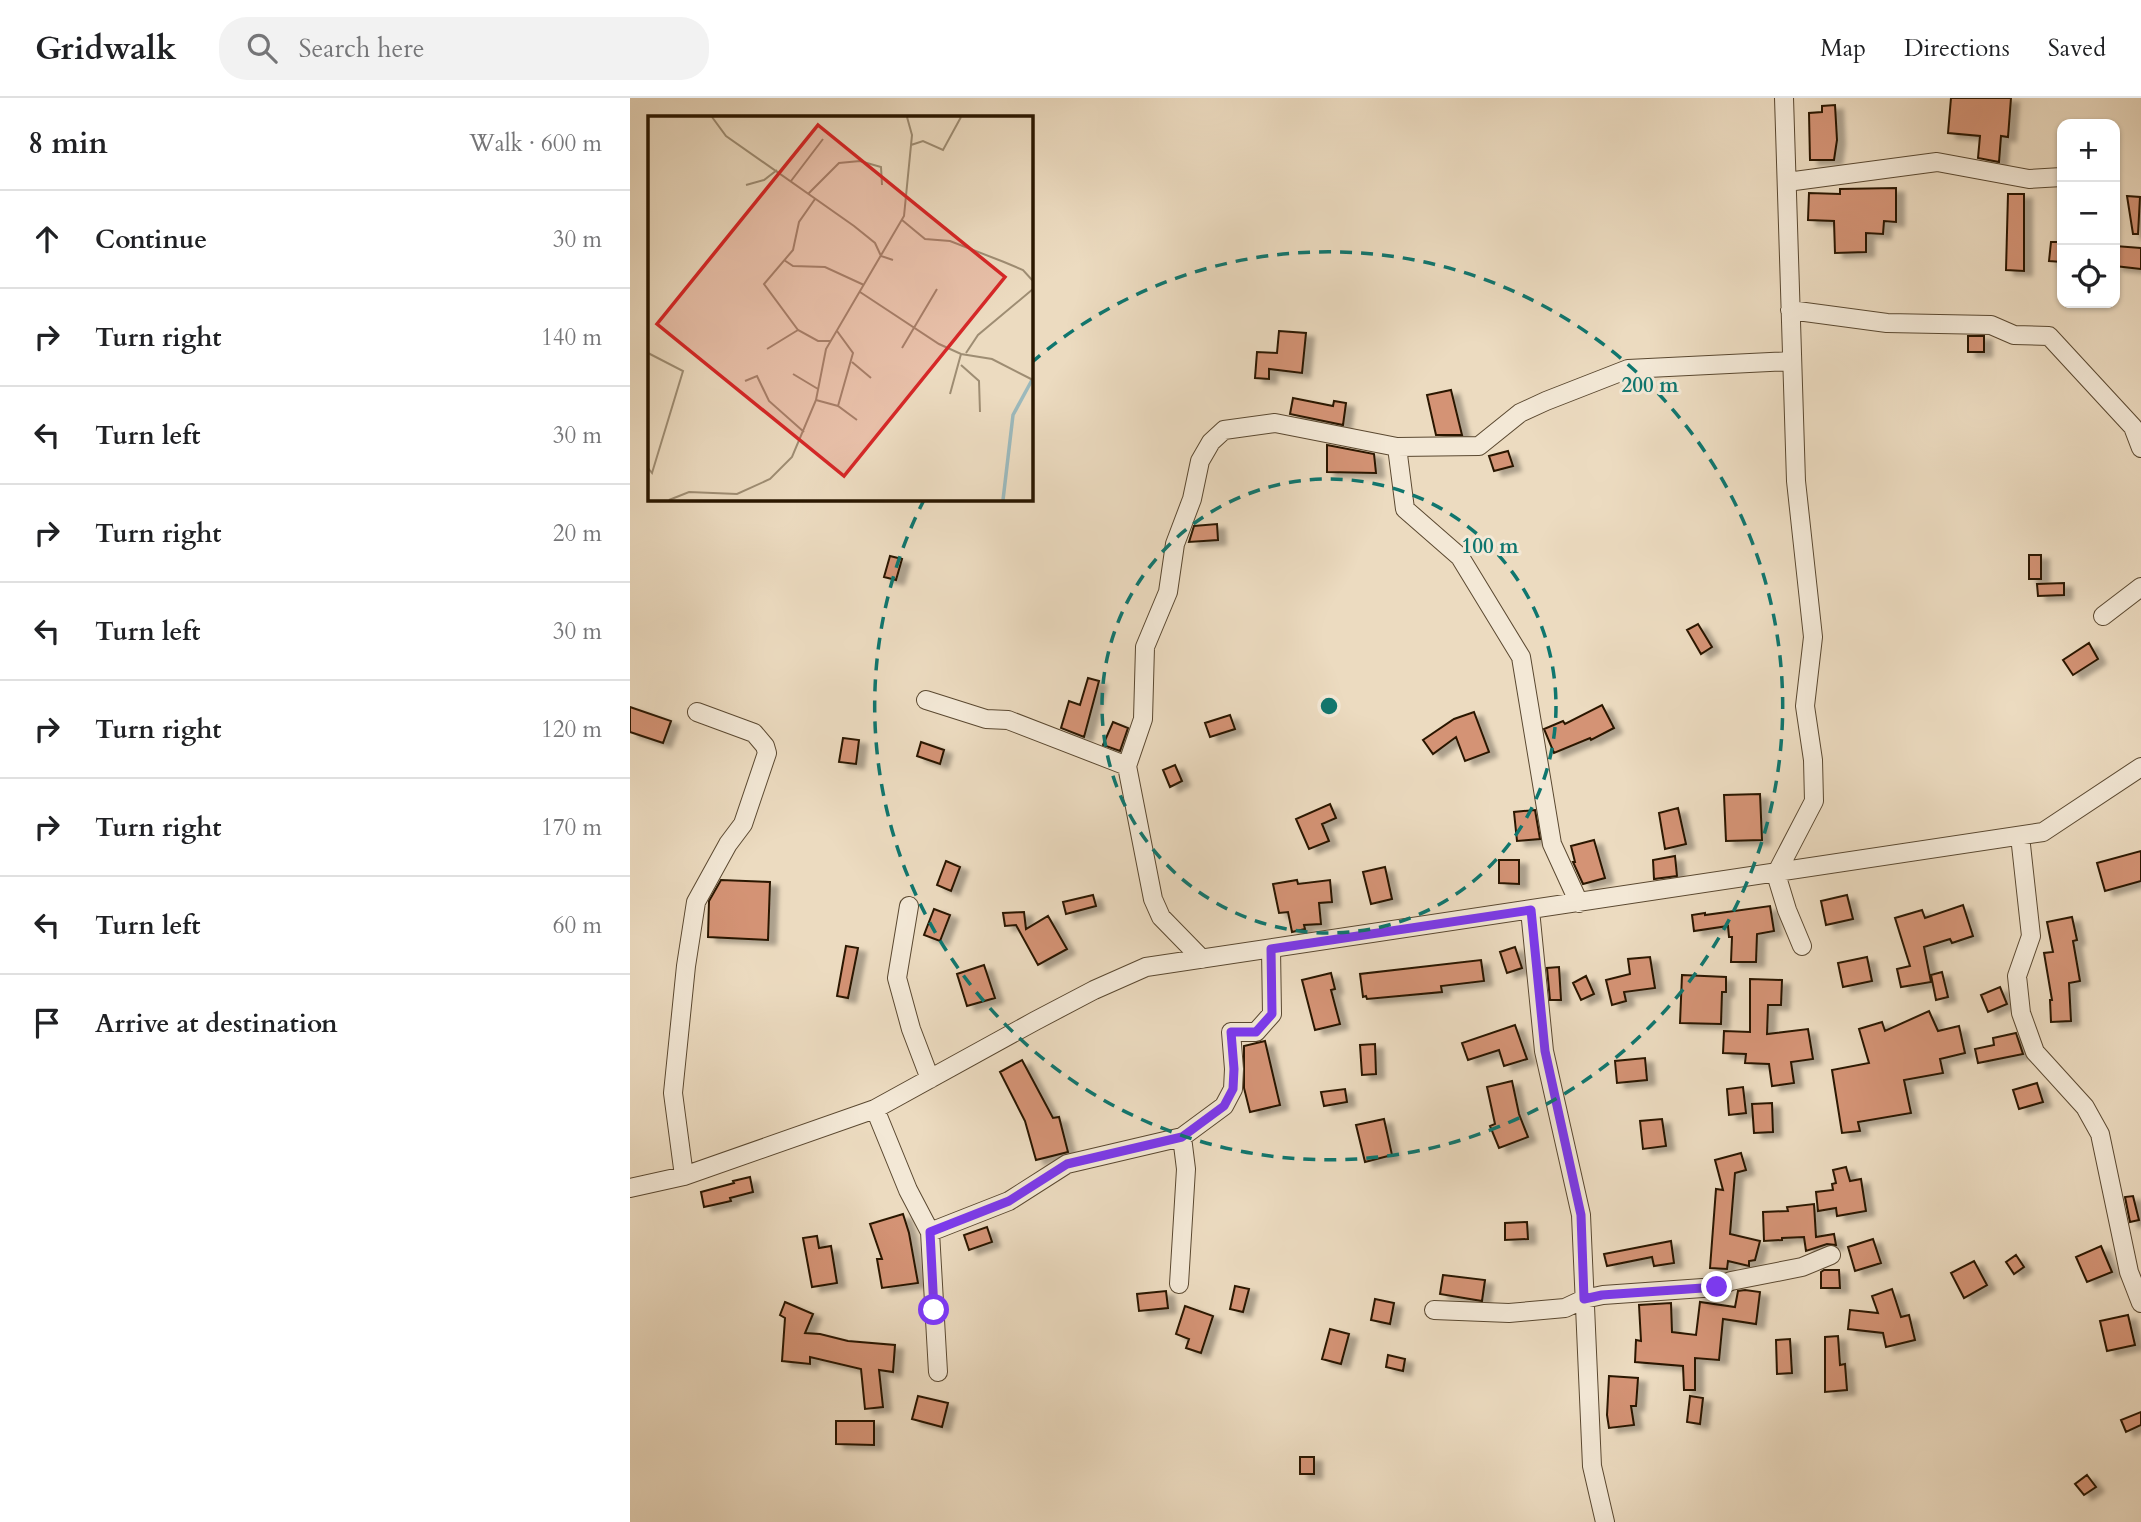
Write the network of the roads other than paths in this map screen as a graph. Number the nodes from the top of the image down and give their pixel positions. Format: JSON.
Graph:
{"nodes":[{"id":1,"x":1784,"y":98,"type":"edge"},
{"id":2,"x":2057,"y":177,"type":"edge"},
{"id":3,"x":1787,"y":182,"type":"junction"},
{"id":4,"x":1790,"y":310,"type":"junction"},
{"id":5,"x":1792,"y":361,"type":"junction"},
{"id":6,"x":1397,"y":447,"type":"junction"},
{"id":7,"x":2141,"y":448,"type":"edge"},
{"id":8,"x":2141,"y":587,"type":"edge"},
{"id":9,"x":2103,"y":616,"type":"dead end"},
{"id":10,"x":926,"y":700,"type":"dead end"},
{"id":11,"x":697,"y":712,"type":"dead end"},
{"id":12,"x":1128,"y":765,"type":"junction"},
{"id":13,"x":2141,"y":767,"type":"edge"},
{"id":14,"x":2020,"y":836,"type":"junction"},
{"id":15,"x":1776,"y":874,"type":"junction"},
{"id":16,"x":1579,"y":903,"type":"junction"},
{"id":17,"x":909,"y":906,"type":"dead end"},
{"id":18,"x":1531,"y":910,"type":"junction"},
{"id":19,"x":1802,"y":946,"type":"dead end"},
{"id":20,"x":1271,"y":949,"type":"junction"},
{"id":21,"x":1202,"y":959,"type":"junction"},
{"id":22,"x":930,"y":1079,"type":"junction"},
{"id":23,"x":875,"y":1109,"type":"junction"},
{"id":24,"x":1182,"y":1137,"type":"junction"},
{"id":25,"x":684,"y":1176,"type":"junction"},
{"id":26,"x":630,"y":1188,"type":"edge"},
{"id":27,"x":930,"y":1232,"type":"junction"},
{"id":28,"x":1831,"y":1255,"type":"dead end"},
{"id":29,"x":1179,"y":1284,"type":"dead end"},
{"id":30,"x":1584,"y":1299,"type":"junction"},
{"id":31,"x":2141,"y":1303,"type":"edge"},
{"id":32,"x":1434,"y":1310,"type":"dead end"},
{"id":33,"x":938,"y":1372,"type":"dead end"},
{"id":34,"x":1605,"y":1522,"type":"edge"}],
"edges":[{"from":1,"to":3,"type":"street"},
{"from":2,"to":3,"type":"street"},
{"from":3,"to":4,"type":"street"},
{"from":4,"to":5,"type":"street"},
{"from":4,"to":7,"type":"street"},
{"from":5,"to":6,"type":"street"},
{"from":5,"to":15,"type":"street"},
{"from":6,"to":12,"type":"street"},
{"from":6,"to":16,"type":"street"},
{"from":8,"to":9,"type":"street"},
{"from":10,"to":12,"type":"street"},
{"from":11,"to":25,"type":"street"},
{"from":12,"to":21,"type":"street"},
{"from":13,"to":14,"type":"street"},
{"from":14,"to":15,"type":"street"},
{"from":14,"to":31,"type":"street"},
{"from":15,"to":16,"type":"street"},
{"from":15,"to":19,"type":"street"},
{"from":16,"to":18,"type":"street"},
{"from":17,"to":22,"type":"street"},
{"from":18,"to":20,"type":"street"},
{"from":18,"to":30,"type":"street"},
{"from":20,"to":21,"type":"street"},
{"from":20,"to":24,"type":"street"},
{"from":21,"to":22,"type":"street"},
{"from":22,"to":23,"type":"street"},
{"from":23,"to":25,"type":"street"},
{"from":23,"to":27,"type":"street"},
{"from":24,"to":27,"type":"street"},
{"from":24,"to":29,"type":"street"},
{"from":25,"to":26,"type":"street"},
{"from":27,"to":33,"type":"street"},
{"from":28,"to":30,"type":"street"},
{"from":30,"to":32,"type":"street"},
{"from":30,"to":34,"type":"street"}]}
